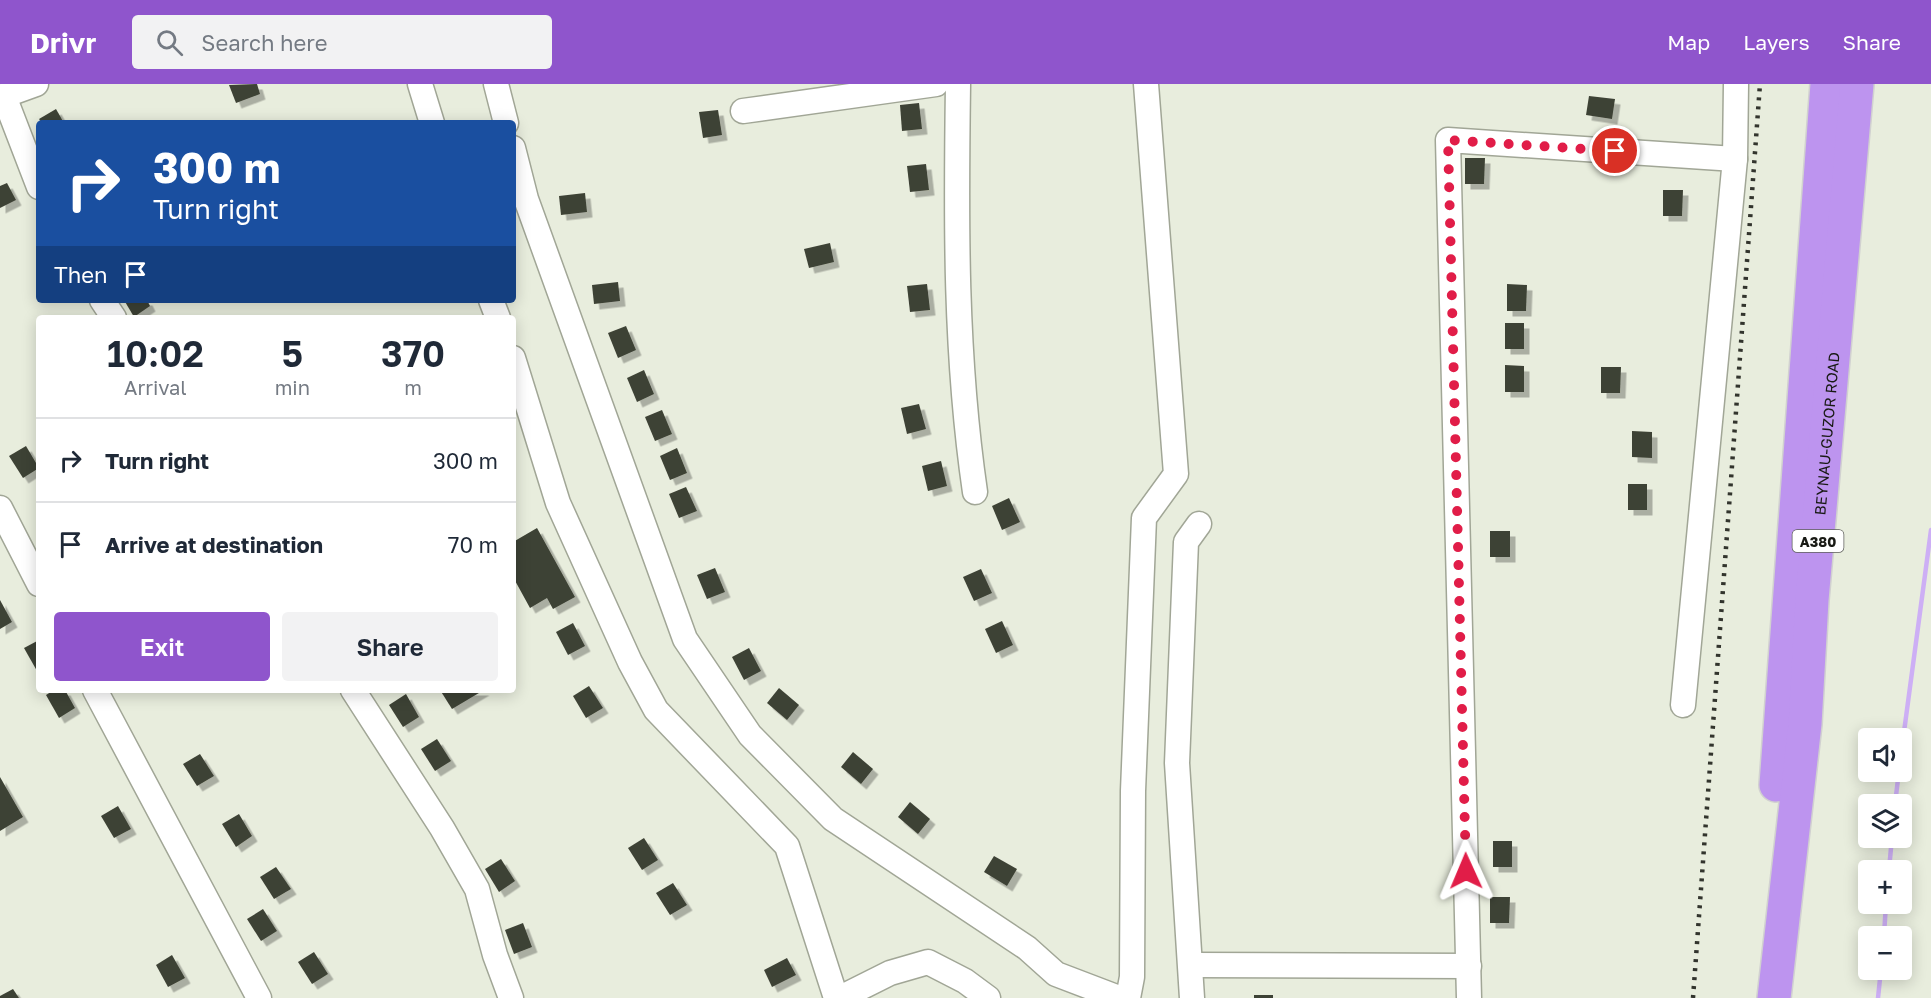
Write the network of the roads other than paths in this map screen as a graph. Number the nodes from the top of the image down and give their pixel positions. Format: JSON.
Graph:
{"nodes":[{"id":1,"x":36,"y":84,"type":"edge"},
{"id":2,"x":420,"y":84,"type":"edge"},
{"id":3,"x":496,"y":84,"type":"edge"},
{"id":4,"x":936,"y":84,"type":"edge"},
{"id":5,"x":958,"y":84,"type":"edge"},
{"id":6,"x":1146,"y":84,"type":"edge"},
{"id":7,"x":1737,"y":84,"type":"edge"},
{"id":8,"x":1827,"y":84,"type":"edge"},
{"id":9,"x":1857,"y":84,"type":"edge"},
{"id":10,"x":2,"y":96,"type":"edge"},
{"id":11,"x":742,"y":111,"type":"dead end"},
{"id":12,"x":431,"y":120,"type":"edge"},
{"id":13,"x":505,"y":120,"type":"edge"},
{"id":14,"x":516,"y":159,"type":"edge"},
{"id":15,"x":1735,"y":159,"type":"junction"},
{"id":16,"x":36,"y":180,"type":"edge"},
{"id":17,"x":516,"y":368,"type":"edge"},
{"id":18,"x":975,"y":492,"type":"dead end"},
{"id":19,"x":0,"y":508,"type":"edge"},
{"id":20,"x":1199,"y":524,"type":"dead end"},
{"id":21,"x":36,"y":578,"type":"edge"},
{"id":22,"x":97,"y":693,"type":"edge"},
{"id":23,"x":355,"y":693,"type":"edge"},
{"id":24,"x":1683,"y":705,"type":"dead end"},
{"id":25,"x":1192,"y":965,"type":"junction"},
{"id":26,"x":1469,"y":966,"type":"junction"},
{"id":27,"x":259,"y":998,"type":"edge"},
{"id":28,"x":511,"y":998,"type":"edge"},
{"id":29,"x":838,"y":998,"type":"edge"},
{"id":30,"x":988,"y":998,"type":"edge"},
{"id":31,"x":1119,"y":998,"type":"edge"},
{"id":32,"x":1128,"y":998,"type":"edge"},
{"id":33,"x":1192,"y":998,"type":"edge"},
{"id":34,"x":1469,"y":998,"type":"edge"},
{"id":35,"x":1761,"y":998,"type":"edge"},
{"id":36,"x":1774,"y":998,"type":"edge"}],
"edges":[{"from":1,"to":10,"type":"street"},
{"from":2,"to":12,"type":"street"},
{"from":3,"to":13,"type":"street"},
{"from":4,"to":11,"type":"street"},
{"from":5,"to":18,"type":"street"},
{"from":6,"to":32,"type":"street"},
{"from":7,"to":15,"type":"street"},
{"from":8,"to":35,"type":"highway","name":"BEYNAU-GUZOR ROAD","number":"A380"},
{"from":9,"to":36,"type":"highway","name":"BEYNAU-GUZOR ROAD","number":"A380"},
{"from":10,"to":16,"type":"street"},
{"from":14,"to":31,"type":"street"},
{"from":15,"to":24,"type":"street"},
{"from":15,"to":26,"type":"street"},
{"from":17,"to":29,"type":"street"},
{"from":19,"to":21,"type":"street"},
{"from":20,"to":25,"type":"street"},
{"from":22,"to":27,"type":"street"},
{"from":23,"to":28,"type":"street"},
{"from":25,"to":26,"type":"street"},
{"from":25,"to":33,"type":"street"},
{"from":26,"to":34,"type":"street"},
{"from":29,"to":30,"type":"street"}]}
